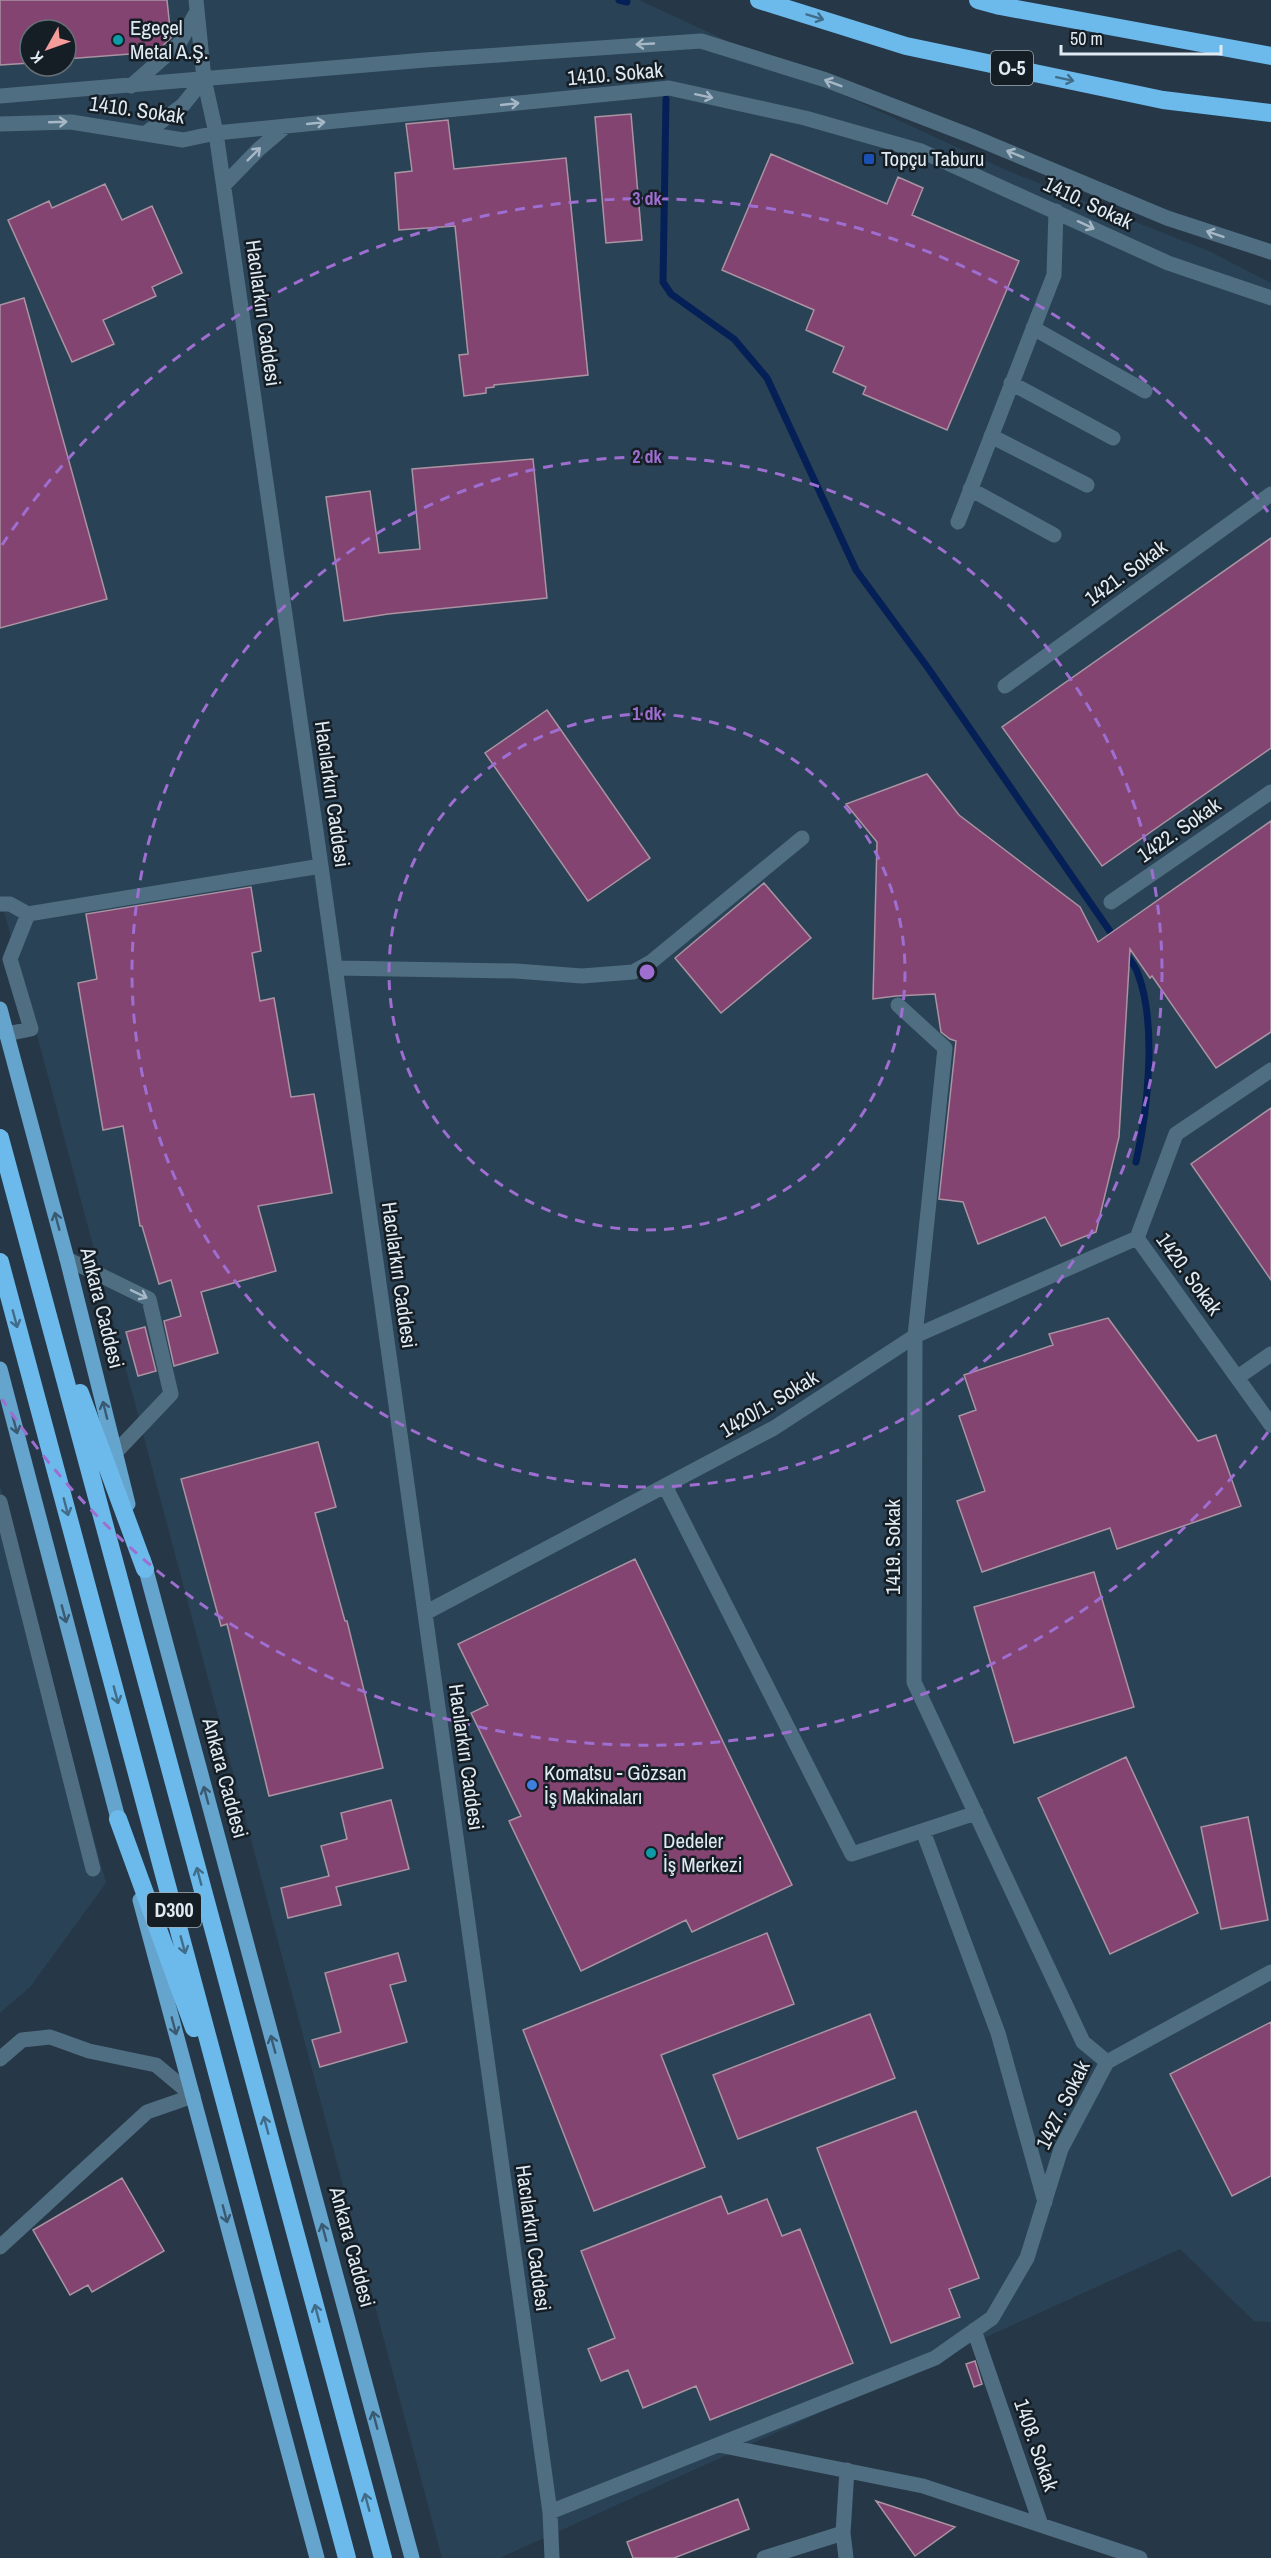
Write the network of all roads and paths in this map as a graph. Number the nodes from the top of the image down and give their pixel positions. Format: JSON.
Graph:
{"nodes":[{"id":1,"x":759,"y":0,"type":"edge"},
{"id":2,"x":978,"y":0,"type":"edge"},
{"id":3,"x":196,"y":6,"type":"edge"},
{"id":4,"x":1271,"y":56,"type":"edge"},
{"id":5,"x":204,"y":79,"type":"junction"},
{"id":6,"x":131,"y":86,"type":"junction"},
{"id":7,"x":0,"y":96,"type":"edge"},
{"id":8,"x":1271,"y":113,"type":"edge"},
{"id":9,"x":0,"y":124,"type":"edge"},
{"id":10,"x":286,"y":126,"type":"junction"},
{"id":11,"x":146,"y":133,"type":"junction"},
{"id":12,"x":216,"y":133,"type":"junction"},
{"id":13,"x":224,"y":185,"type":"junction"},
{"id":14,"x":1056,"y":211,"type":"junction"},
{"id":15,"x":1271,"y":252,"type":"edge"},
{"id":16,"x":1271,"y":298,"type":"edge"},
{"id":17,"x":1033,"y":328,"type":"junction"},
{"id":18,"x":1011,"y":383,"type":"junction"},
{"id":19,"x":1145,"y":391,"type":"dead end"},
{"id":20,"x":991,"y":436,"type":"junction"},
{"id":21,"x":1113,"y":438,"type":"dead end"},
{"id":22,"x":1087,"y":485,"type":"dead end"},
{"id":23,"x":970,"y":489,"type":"junction"},
{"id":24,"x":1271,"y":494,"type":"edge"},
{"id":25,"x":958,"y":522,"type":"dead end"},
{"id":26,"x":1054,"y":535,"type":"dead end"},
{"id":27,"x":1005,"y":686,"type":"dead end"},
{"id":28,"x":1271,"y":792,"type":"edge"},
{"id":29,"x":802,"y":838,"type":"dead end"},
{"id":30,"x":321,"y":866,"type":"junction"},
{"id":31,"x":1111,"y":902,"type":"dead end"},
{"id":32,"x":0,"y":904,"type":"edge"},
{"id":33,"x":28,"y":914,"type":"junction"},
{"id":34,"x":336,"y":968,"type":"junction"},
{"id":35,"x":898,"y":1005,"type":"dead end"},
{"id":36,"x":0,"y":1009,"type":"edge"},
{"id":37,"x":6,"y":1034,"type":"junction"},
{"id":38,"x":1271,"y":1070,"type":"edge"},
{"id":39,"x":0,"y":1138,"type":"edge"},
{"id":40,"x":1137,"y":1238,"type":"junction"},
{"id":41,"x":67,"y":1259,"type":"junction"},
{"id":42,"x":0,"y":1262,"type":"edge"},
{"id":43,"x":41,"y":1291,"type":"junction"},
{"id":44,"x":915,"y":1336,"type":"junction"},
{"id":45,"x":1271,"y":1354,"type":"edge"},
{"id":46,"x":0,"y":1369,"type":"edge"},
{"id":47,"x":1238,"y":1377,"type":"junction"},
{"id":48,"x":4,"y":1395,"type":"edge"},
{"id":49,"x":1271,"y":1425,"type":"edge"},
{"id":50,"x":115,"y":1453,"type":"junction"},
{"id":51,"x":665,"y":1486,"type":"junction"},
{"id":52,"x":0,"y":1502,"type":"edge"},
{"id":53,"x":145,"y":1569,"type":"junction"},
{"id":54,"x":425,"y":1613,"type":"junction"},
{"id":55,"x":976,"y":1814,"type":"junction"},
{"id":56,"x":117,"y":1819,"type":"junction"},
{"id":57,"x":923,"y":1831,"type":"junction"},
{"id":58,"x":93,"y":1869,"type":"dead end"},
{"id":59,"x":1271,"y":1972,"type":"edge"},
{"id":60,"x":0,"y":2059,"type":"edge"},
{"id":61,"x":1107,"y":2062,"type":"junction"},
{"id":62,"x":193,"y":2096,"type":"junction"},
{"id":63,"x":235,"y":2139,"type":"junction"},
{"id":64,"x":1045,"y":2202,"type":"junction"},
{"id":65,"x":0,"y":2247,"type":"edge"},
{"id":66,"x":974,"y":2330,"type":"junction"},
{"id":67,"x":719,"y":2445,"type":"junction"},
{"id":68,"x":847,"y":2470,"type":"junction"},
{"id":69,"x":550,"y":2512,"type":"junction"},
{"id":70,"x":1041,"y":2525,"type":"junction"},
{"id":71,"x":843,"y":2533,"type":"junction"},
{"id":72,"x":317,"y":2558,"type":"edge"},
{"id":73,"x":347,"y":2558,"type":"edge"},
{"id":74,"x":383,"y":2558,"type":"edge"},
{"id":75,"x":412,"y":2558,"type":"edge"},
{"id":76,"x":552,"y":2558,"type":"edge"},
{"id":77,"x":764,"y":2558,"type":"edge"},
{"id":78,"x":846,"y":2558,"type":"edge"},
{"id":79,"x":1140,"y":2558,"type":"edge"}],
"edges":[{"from":1,"to":8,"type":"highway","number":"O-5","one_way":true},
{"from":2,"to":4,"type":"highway"},
{"from":3,"to":5,"type":"street","name":"Hacılarkırı Caddesi"},
{"from":3,"to":6,"type":"street"},
{"from":5,"to":6,"type":"street","name":"1410. Sokak"},
{"from":5,"to":11,"type":"street"},
{"from":5,"to":12,"type":"street","name":"Hacılarkırı Caddesi"},
{"from":15,"to":5,"type":"street","name":"1410. Sokak","one_way":true},
{"from":6,"to":7,"type":"street","name":"1410. Sokak"},
{"from":9,"to":11,"type":"street","name":"1410. Sokak","one_way":true},
{"from":10,"to":12,"type":"street","name":"1410. Sokak"},
{"from":13,"to":10,"type":"street","one_way":true},
{"from":10,"to":14,"type":"street","name":"1410. Sokak","one_way":true},
{"from":11,"to":12,"type":"street","name":"1410. Sokak"},
{"from":12,"to":13,"type":"street","name":"Hacılarkırı Caddesi"},
{"from":13,"to":30,"type":"street","name":"Hacılarkırı Caddesi"},
{"from":14,"to":16,"type":"street","name":"1410. Sokak","one_way":true},
{"from":14,"to":17,"type":"street"},
{"from":17,"to":18,"type":"street"},
{"from":17,"to":19,"type":"street"},
{"from":18,"to":20,"type":"street"},
{"from":18,"to":21,"type":"street"},
{"from":20,"to":22,"type":"street"},
{"from":20,"to":23,"type":"street"},
{"from":23,"to":25,"type":"street"},
{"from":23,"to":26,"type":"street"},
{"from":24,"to":27,"type":"street","name":"1421. Sokak"},
{"from":28,"to":31,"type":"street","name":"1422. Sokak"},
{"from":29,"to":34,"type":"street"},
{"from":30,"to":33,"type":"street"},
{"from":30,"to":34,"type":"street","name":"Hacılarkırı Caddesi"},
{"from":32,"to":33,"type":"street"},
{"from":33,"to":37,"type":"street"},
{"from":34,"to":54,"type":"street","name":"Hacılarkırı Caddesi"},
{"from":35,"to":44,"type":"street","name":"1419. Sokak"},
{"from":36,"to":37,"type":"main road","name":"Ankara Caddesi"},
{"from":41,"to":37,"type":"main road","name":"Ankara Caddesi","one_way":true},
{"from":38,"to":40,"type":"street","name":"1420. Sokak"},
{"from":39,"to":43,"type":"highway","number":"D300"},
{"from":40,"to":44,"type":"street","name":"1420/1. Sokak"},
{"from":40,"to":47,"type":"street","name":"1420. Sokak"},
{"from":50,"to":41,"type":"main road","name":"Ankara Caddesi","one_way":true},
{"from":41,"to":50,"type":"street","one_way":true},
{"from":42,"to":63,"type":"highway","number":"D300","one_way":true},
{"from":43,"to":53,"type":"highway"},
{"from":74,"to":43,"type":"highway","number":"D300","one_way":true},
{"from":44,"to":51,"type":"street","name":"1420/1. Sokak"},
{"from":44,"to":55,"type":"street","name":"1419. Sokak"},
{"from":45,"to":47,"type":"street"},
{"from":46,"to":48,"type":"main road"},
{"from":47,"to":49,"type":"street","name":"1420. Sokak"},
{"from":48,"to":56,"type":"main road","one_way":true},
{"from":50,"to":53,"type":"main road","name":"Ankara Caddesi"},
{"from":51,"to":54,"type":"street","name":"1420/1. Sokak"},
{"from":51,"to":57,"type":"street"},
{"from":52,"to":58,"type":"street"},
{"from":75,"to":53,"type":"main road","name":"Ankara Caddesi","one_way":true},
{"from":54,"to":69,"type":"street","name":"Hacılarkırı Caddesi"},
{"from":55,"to":57,"type":"street"},
{"from":55,"to":61,"type":"street","name":"1419. Sokak"},
{"from":56,"to":62,"type":"main road","one_way":true},
{"from":56,"to":63,"type":"highway"},
{"from":57,"to":64,"type":"street"},
{"from":59,"to":61,"type":"street","name":"1427. Sokak"},
{"from":60,"to":62,"type":"street"},
{"from":61,"to":64,"type":"street","name":"1427. Sokak"},
{"from":62,"to":65,"type":"street"},
{"from":62,"to":72,"type":"main road","one_way":true},
{"from":63,"to":73,"type":"highway","number":"D300"},
{"from":64,"to":66,"type":"street","name":"1427. Sokak"},
{"from":66,"to":67,"type":"street"},
{"from":66,"to":70,"type":"street","name":"1408. Sokak"},
{"from":67,"to":68,"type":"street","name":"1408. Sokak"},
{"from":67,"to":69,"type":"street"},
{"from":68,"to":70,"type":"street","name":"1408. Sokak"},
{"from":68,"to":71,"type":"street"},
{"from":69,"to":76,"type":"street","name":"Hacılarkırı Caddesi"},
{"from":70,"to":79,"type":"street"},
{"from":71,"to":77,"type":"street"},
{"from":71,"to":78,"type":"street"}]}
